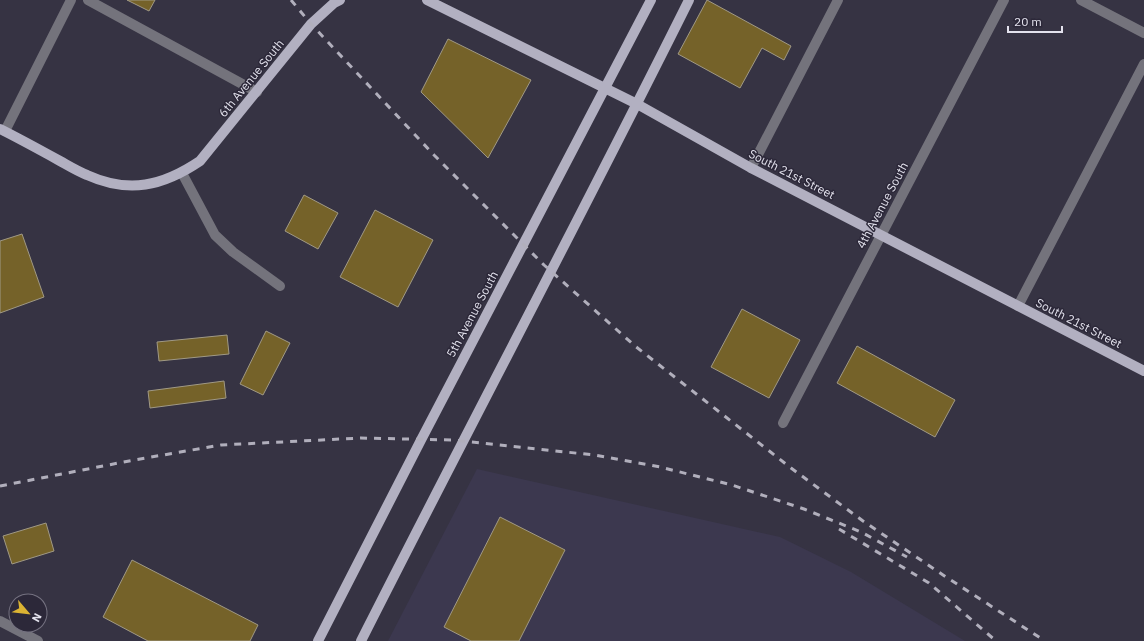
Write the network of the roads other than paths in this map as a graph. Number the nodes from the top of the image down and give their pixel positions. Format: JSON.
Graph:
{"nodes":[{"id":1,"x":71,"y":0,"type":"edge"},
{"id":2,"x":88,"y":0,"type":"edge"},
{"id":3,"x":340,"y":0,"type":"edge"},
{"id":4,"x":427,"y":0,"type":"edge"},
{"id":5,"x":650,"y":0,"type":"edge"},
{"id":6,"x":689,"y":0,"type":"edge"},
{"id":7,"x":838,"y":0,"type":"edge"},
{"id":8,"x":1004,"y":0,"type":"edge"},
{"id":9,"x":1081,"y":0,"type":"edge"},
{"id":10,"x":1144,"y":33,"type":"edge"},
{"id":11,"x":1144,"y":64,"type":"edge"},
{"id":12,"x":605,"y":88,"type":"junction"},
{"id":13,"x":257,"y":92,"type":"junction"},
{"id":14,"x":637,"y":104,"type":"junction"},
{"id":15,"x":2,"y":130,"type":"edge"},
{"id":16,"x":751,"y":168,"type":"junction"},
{"id":17,"x":182,"y":173,"type":"junction"},
{"id":18,"x":881,"y":235,"type":"junction"},
{"id":19,"x":280,"y":286,"type":"dead end"},
{"id":20,"x":1018,"y":306,"type":"junction"},
{"id":21,"x":1144,"y":371,"type":"edge"},
{"id":22,"x":783,"y":423,"type":"dead end"},
{"id":23,"x":0,"y":621,"type":"edge"},
{"id":24,"x":38,"y":641,"type":"edge"},
{"id":25,"x":318,"y":641,"type":"edge"},
{"id":26,"x":361,"y":641,"type":"edge"}],
"edges":[{"from":1,"to":15,"type":"street"},
{"from":2,"to":13,"type":"street"},
{"from":3,"to":13,"type":"main road","name":"6th Avenue South"},
{"from":4,"to":12,"type":"main road","name":"South 21st Street"},
{"from":5,"to":12,"type":"main road","name":"5th Avenue South"},
{"from":6,"to":14,"type":"main road"},
{"from":7,"to":16,"type":"street"},
{"from":8,"to":18,"type":"street","name":"4th Avenue South"},
{"from":9,"to":10,"type":"street"},
{"from":11,"to":20,"type":"street"},
{"from":12,"to":14,"type":"main road","name":"South 21st Street"},
{"from":12,"to":25,"type":"main road","name":"5th Avenue South"},
{"from":13,"to":17,"type":"main road","name":"6th Avenue South"},
{"from":14,"to":16,"type":"main road","name":"South 21st Street"},
{"from":14,"to":26,"type":"main road"},
{"from":15,"to":17,"type":"main road","name":"6th Avenue South"},
{"from":16,"to":18,"type":"main road","name":"South 21st Street"},
{"from":17,"to":19,"type":"street"},
{"from":18,"to":20,"type":"main road","name":"South 21st Street"},
{"from":18,"to":22,"type":"street","name":"4th Avenue South"},
{"from":20,"to":21,"type":"main road","name":"South 21st Street"},
{"from":23,"to":24,"type":"street"}]}
